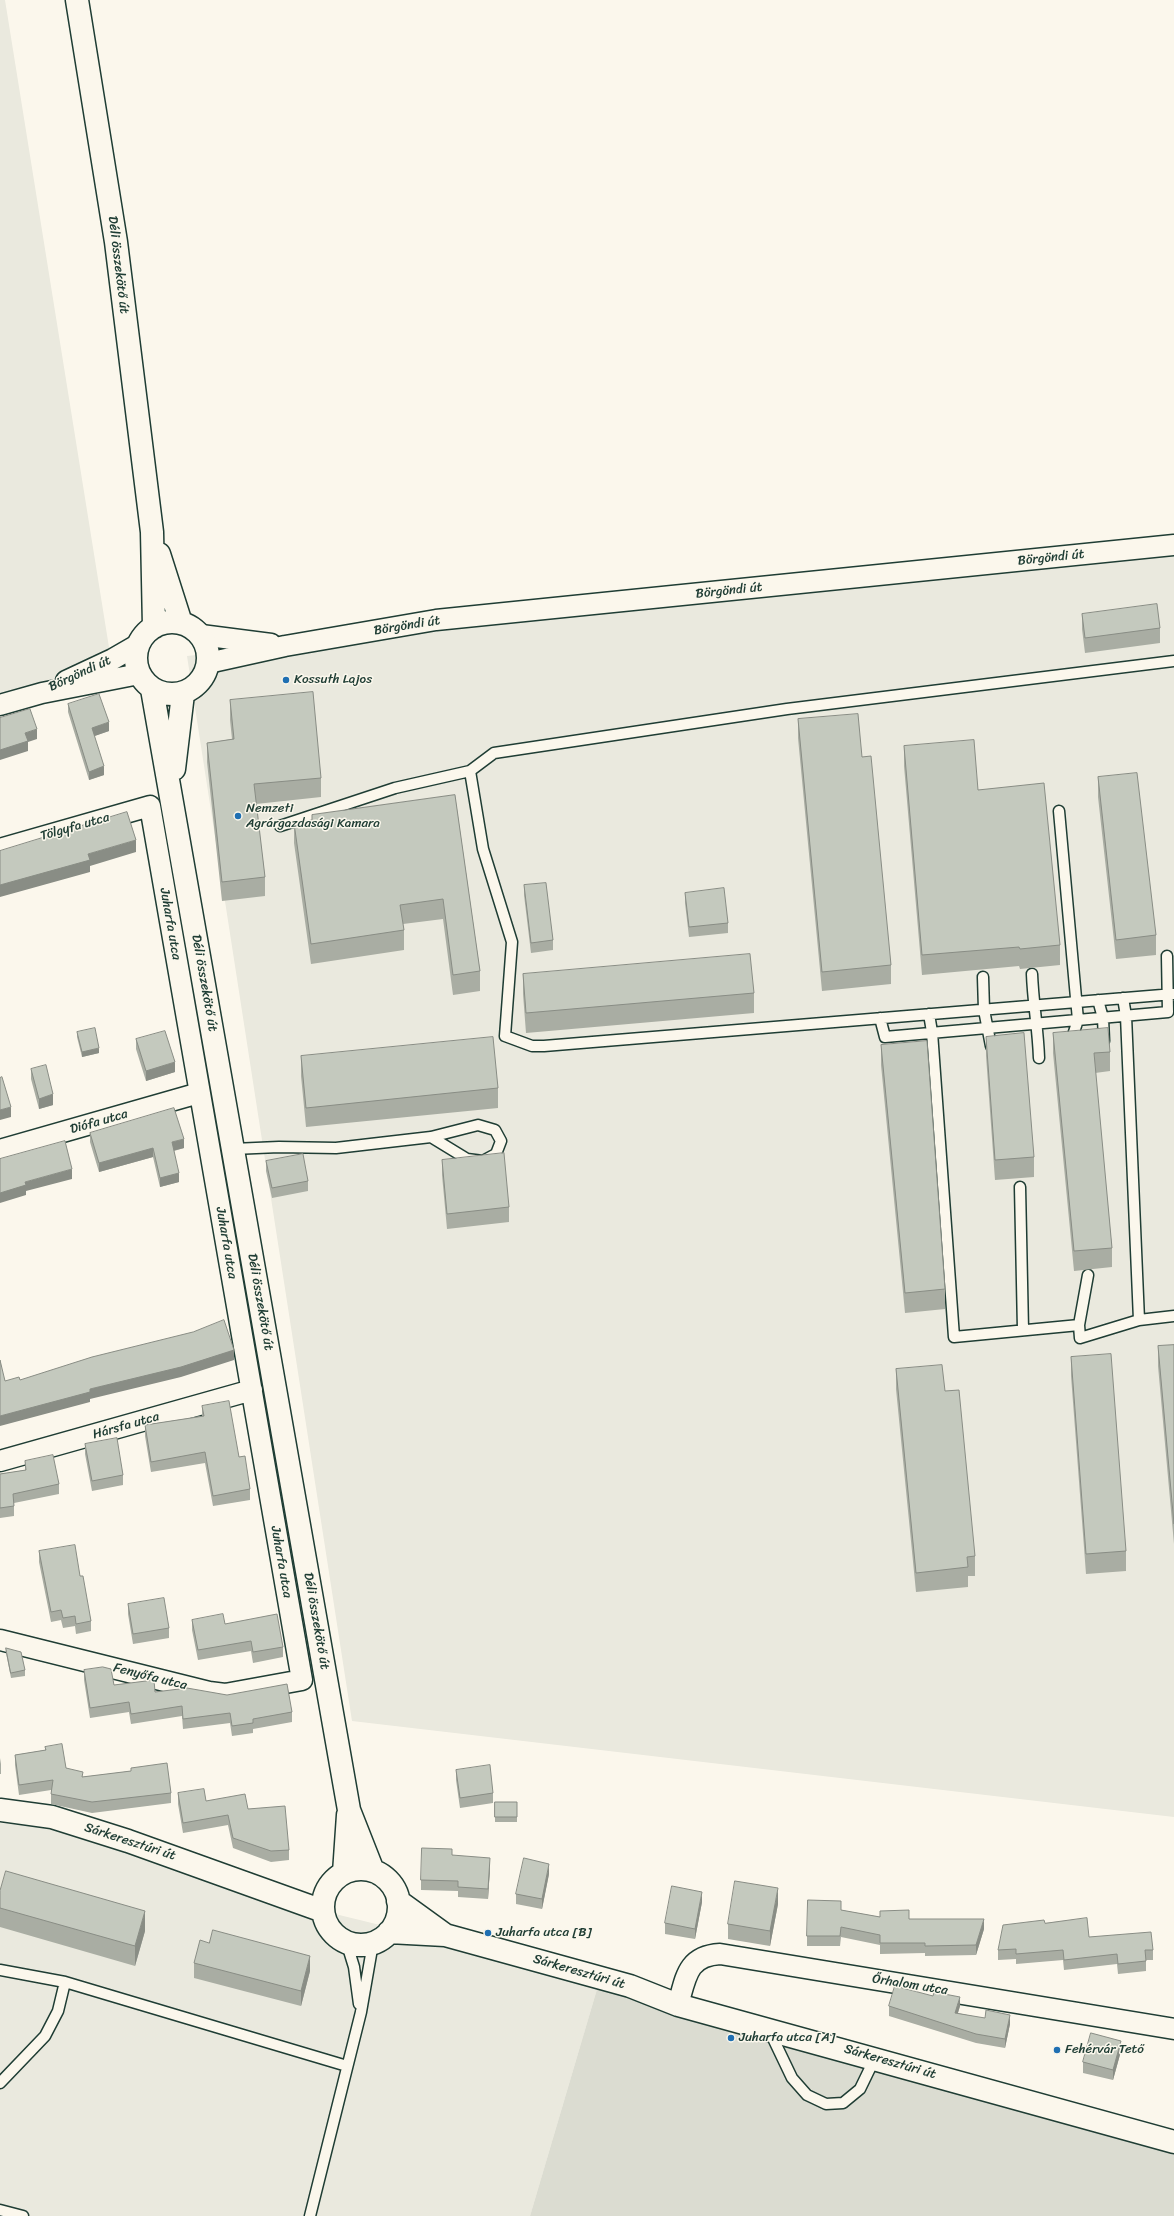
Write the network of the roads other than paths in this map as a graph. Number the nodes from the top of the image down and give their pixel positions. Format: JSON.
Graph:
{"nodes":[{"id":1,"x":77,"y":0,"type":"edge"},
{"id":2,"x":152,"y":532,"type":"junction"},
{"id":3,"x":1174,"y":545,"type":"edge"},
{"id":4,"x":181,"y":623,"type":"junction"},
{"id":5,"x":154,"y":627,"type":"junction"},
{"id":6,"x":200,"y":635,"type":"junction"},
{"id":7,"x":139,"y":644,"type":"junction"},
{"id":8,"x":285,"y":646,"type":"junction"},
{"id":9,"x":1174,"y":661,"type":"edge"},
{"id":10,"x":208,"y":663,"type":"junction"},
{"id":11,"x":146,"y":682,"type":"junction"},
{"id":12,"x":42,"y":692,"type":"junction"},
{"id":13,"x":182,"y":694,"type":"junction"},
{"id":14,"x":0,"y":705,"type":"edge"},
{"id":15,"x":470,"y":771,"type":"junction"},
{"id":16,"x":170,"y":794,"type":"junction"},
{"id":17,"x":150,"y":806,"type":"joint"},
{"id":18,"x":1059,"y":811,"type":"dead end"},
{"id":19,"x":280,"y":826,"type":"dead end"},
{"id":20,"x":0,"y":849,"type":"edge"},
{"id":21,"x":1167,"y":956,"type":"dead end"},
{"id":22,"x":1032,"y":974,"type":"dead end"},
{"id":23,"x":983,"y":977,"type":"dead end"},
{"id":24,"x":1171,"y":994,"type":"edge"},
{"id":25,"x":1122,"y":998,"type":"junction"},
{"id":26,"x":1098,"y":1000,"type":"junction"},
{"id":27,"x":1076,"y":1002,"type":"junction"},
{"id":28,"x":1033,"y":1006,"type":"junction"},
{"id":29,"x":984,"y":1010,"type":"junction"},
{"id":30,"x":929,"y":1014,"type":"junction"},
{"id":31,"x":1126,"y":1016,"type":"junction"},
{"id":32,"x":880,"y":1018,"type":"junction"},
{"id":33,"x":1103,"y":1018,"type":"junction"},
{"id":34,"x":1078,"y":1020,"type":"junction"},
{"id":35,"x":1037,"y":1024,"type":"junction"},
{"id":36,"x":988,"y":1028,"type":"junction"},
{"id":37,"x":932,"y":1032,"type":"junction"},
{"id":38,"x":1104,"y":1041,"type":"edge"},
{"id":39,"x":1070,"y":1044,"type":"edge"},
{"id":40,"x":991,"y":1046,"type":"edge"},
{"id":41,"x":1039,"y":1058,"type":"dead end"},
{"id":42,"x":199,"y":1093,"type":"junction"},
{"id":43,"x":431,"y":1137,"type":"junction"},
{"id":44,"x":233,"y":1149,"type":"junction"},
{"id":45,"x":0,"y":1150,"type":"edge"},
{"id":46,"x":1020,"y":1187,"type":"dead end"},
{"id":47,"x":1088,"y":1275,"type":"dead end"},
{"id":48,"x":1174,"y":1316,"type":"edge"},
{"id":49,"x":1139,"y":1320,"type":"junction"},
{"id":50,"x":1079,"y":1325,"type":"junction"},
{"id":51,"x":1023,"y":1330,"type":"junction"},
{"id":52,"x":252,"y":1390,"type":"junction"},
{"id":53,"x":0,"y":1461,"type":"edge"},
{"id":54,"x":0,"y":1640,"type":"edge"},
{"id":55,"x":302,"y":1680,"type":"joint"},
{"id":56,"x":0,"y":1810,"type":"edge"},
{"id":57,"x":349,"y":1810,"type":"junction"},
{"id":58,"x":373,"y":1871,"type":"junction"},
{"id":59,"x":344,"y":1873,"type":"junction"},
{"id":60,"x":398,"y":1901,"type":"junction"},
{"id":61,"x":324,"y":1902,"type":"junction"},
{"id":62,"x":445,"y":1935,"type":"junction"},
{"id":63,"x":381,"y":1937,"type":"junction"},
{"id":64,"x":346,"y":1941,"type":"junction"},
{"id":65,"x":0,"y":1970,"type":"edge"},
{"id":66,"x":65,"y":1982,"type":"junction"},
{"id":67,"x":678,"y":2005,"type":"junction"},
{"id":68,"x":361,"y":2012,"type":"junction"},
{"id":69,"x":768,"y":2028,"type":"junction"},
{"id":70,"x":1174,"y":2029,"type":"edge"},
{"id":71,"x":875,"y":2058,"type":"junction"},
{"id":72,"x":347,"y":2066,"type":"junction"},
{"id":73,"x":0,"y":2083,"type":"edge"},
{"id":74,"x":1174,"y":2142,"type":"edge"},
{"id":75,"x":0,"y":2210,"type":"edge"},
{"id":76,"x":23,"y":2216,"type":"edge"},
{"id":77,"x":310,"y":2216,"type":"edge"}],
"edges":[{"from":1,"to":2,"type":"main road","name":"Déli összekötő út"},
{"from":2,"to":4,"type":"main road","name":"Déli összekötő út"},
{"from":2,"to":5,"type":"main road","name":"Déli összekötő út"},
{"from":3,"to":8,"type":"street","name":"Börgöndi út"},
{"from":4,"to":5,"type":"main road"},
{"from":4,"to":6,"type":"main road"},
{"from":5,"to":7,"type":"main road"},
{"from":6,"to":8,"type":"street","name":"Börgöndi út"},
{"from":6,"to":10,"type":"main road"},
{"from":7,"to":11,"type":"main road"},
{"from":7,"to":12,"type":"street","name":"Börgöndi út"},
{"from":8,"to":10,"type":"street","name":"Börgöndi út"},
{"from":9,"to":15,"type":"lane"},
{"from":10,"to":13,"type":"main road"},
{"from":11,"to":12,"type":"street","name":"Börgöndi út"},
{"from":11,"to":13,"type":"main road"},
{"from":11,"to":16,"type":"main road","name":"Déli összekötő út"},
{"from":12,"to":14,"type":"street","name":"Börgöndi út"},
{"from":13,"to":16,"type":"main road","name":"Déli összekötő út"},
{"from":15,"to":19,"type":"lane"},
{"from":15,"to":32,"type":"lane"},
{"from":16,"to":44,"type":"main road","name":"Déli összekötő út"},
{"from":17,"to":20,"type":"street","name":"Tölgyfa utca"},
{"from":17,"to":42,"type":"street","name":"Juharfa utca"},
{"from":18,"to":27,"type":"lane"},
{"from":21,"to":24,"type":"lane"},
{"from":22,"to":28,"type":"lane"},
{"from":23,"to":29,"type":"lane"},
{"from":24,"to":25,"type":"lane"},
{"from":24,"to":31,"type":"lane"},
{"from":25,"to":26,"type":"lane"},
{"from":25,"to":31,"type":"lane"},
{"from":26,"to":27,"type":"lane"},
{"from":26,"to":33,"type":"lane"},
{"from":27,"to":28,"type":"lane"},
{"from":27,"to":34,"type":"lane"},
{"from":28,"to":29,"type":"lane"},
{"from":28,"to":35,"type":"lane"},
{"from":29,"to":30,"type":"lane"},
{"from":29,"to":36,"type":"lane"},
{"from":30,"to":32,"type":"lane"},
{"from":30,"to":37,"type":"lane"},
{"from":31,"to":33,"type":"lane"},
{"from":31,"to":49,"type":"lane"},
{"from":32,"to":37,"type":"lane"},
{"from":33,"to":34,"type":"lane"},
{"from":33,"to":38,"type":"lane"},
{"from":34,"to":35,"type":"lane"},
{"from":34,"to":39,"type":"lane"},
{"from":35,"to":36,"type":"lane"},
{"from":35,"to":41,"type":"lane"},
{"from":36,"to":37,"type":"lane"},
{"from":36,"to":40,"type":"lane"},
{"from":37,"to":51,"type":"lane"},
{"from":42,"to":45,"type":"street","name":"Diófa utca"},
{"from":42,"to":52,"type":"street","name":"Juharfa utca"},
{"from":43,"to":43,"type":"lane"},
{"from":43,"to":44,"type":"lane"},
{"from":44,"to":57,"type":"main road","name":"Déli összekötő út"},
{"from":46,"to":51,"type":"lane"},
{"from":47,"to":50,"type":"lane"},
{"from":48,"to":49,"type":"lane"},
{"from":49,"to":50,"type":"lane"},
{"from":50,"to":51,"type":"lane"},
{"from":52,"to":53,"type":"street","name":"Hársfa utca"},
{"from":52,"to":55,"type":"street","name":"Juharfa utca"},
{"from":54,"to":55,"type":"street","name":"Fenyőfa utca"},
{"from":56,"to":61,"type":"main road","name":"Sárkeresztúri út"},
{"from":57,"to":58,"type":"main road","name":"Déli összekötő út"},
{"from":57,"to":59,"type":"main road","name":"Déli összekötő út"},
{"from":58,"to":59,"type":"main road"},
{"from":58,"to":60,"type":"main road"},
{"from":59,"to":61,"type":"main road"},
{"from":60,"to":62,"type":"main road","name":"Sárkeresztúri út"},
{"from":60,"to":63,"type":"main road"},
{"from":61,"to":64,"type":"main road"},
{"from":62,"to":63,"type":"main road","name":"Sárkeresztúri út"},
{"from":62,"to":67,"type":"main road","name":"Sárkeresztúri út"},
{"from":63,"to":64,"type":"main road"},
{"from":63,"to":68,"type":"lane"},
{"from":64,"to":68,"type":"lane"},
{"from":65,"to":66,"type":"lane"},
{"from":66,"to":72,"type":"lane"},
{"from":66,"to":73,"type":"lane"},
{"from":67,"to":69,"type":"main road","name":"Sárkeresztúri út"},
{"from":67,"to":70,"type":"street","name":"Őrhalom utca"},
{"from":68,"to":72,"type":"lane"},
{"from":69,"to":71,"type":"main road","name":"Sárkeresztúri út"},
{"from":69,"to":71,"type":"lane"},
{"from":71,"to":74,"type":"main road","name":"Sárkeresztúri út"},
{"from":72,"to":77,"type":"lane"},
{"from":75,"to":76,"type":"lane"}]}
